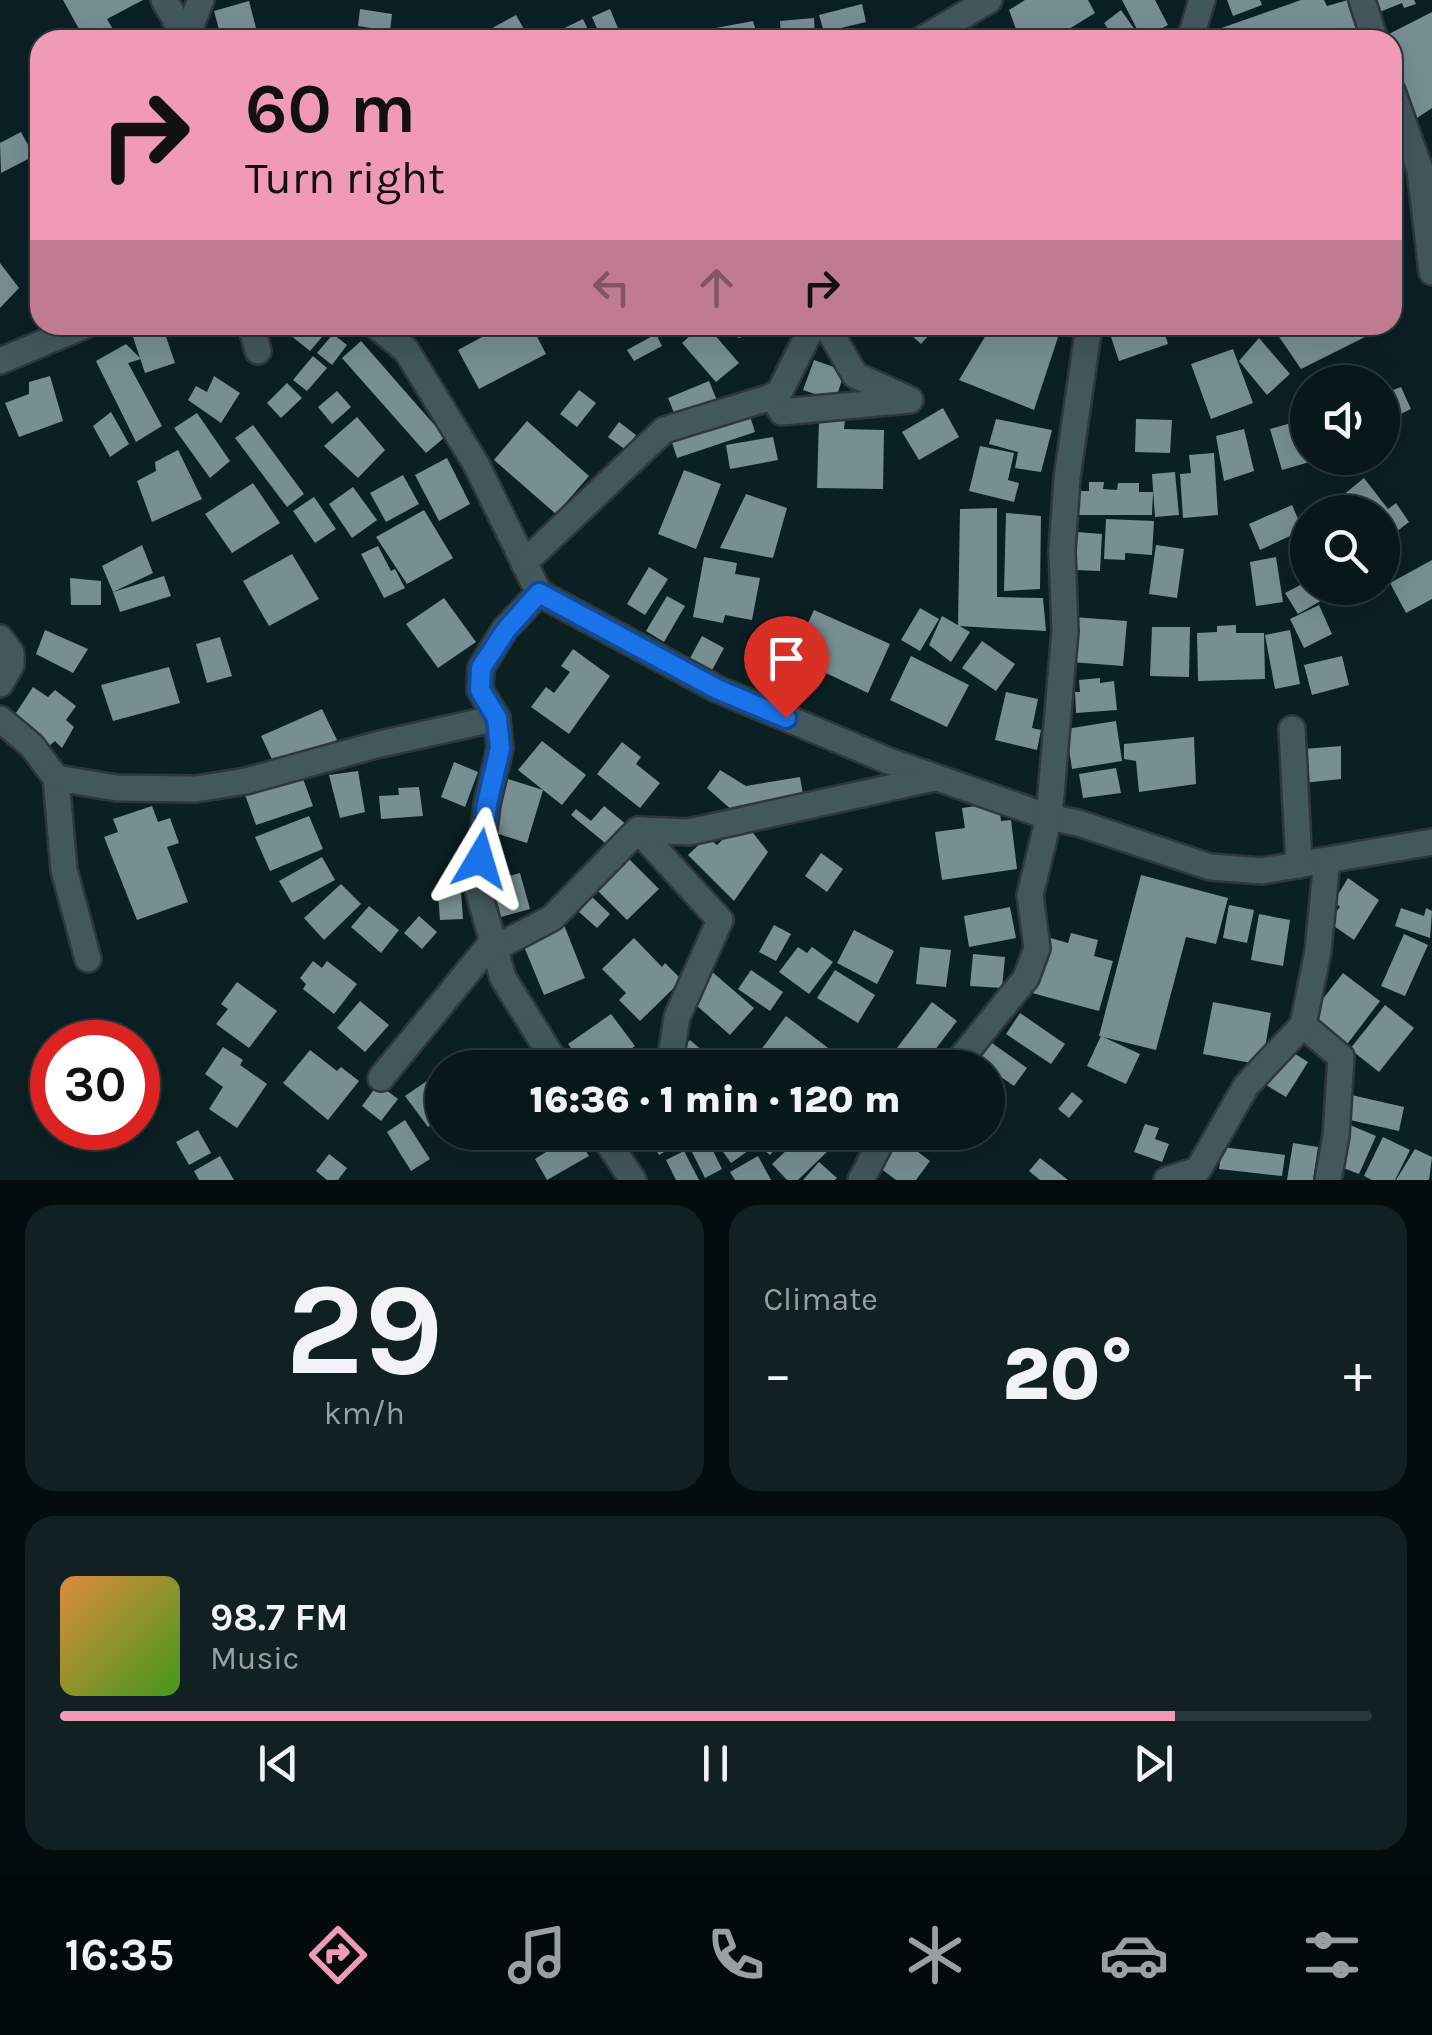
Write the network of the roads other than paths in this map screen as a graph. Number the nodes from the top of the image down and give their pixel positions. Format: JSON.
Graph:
{"nodes":[{"id":1,"x":164,"y":0,"type":"edge"},
{"id":2,"x":201,"y":0,"type":"edge"},
{"id":3,"x":989,"y":0,"type":"edge"},
{"id":4,"x":1202,"y":0,"type":"edge"},
{"id":5,"x":1362,"y":0,"type":"edge"},
{"id":6,"x":180,"y":30,"type":"edge"},
{"id":7,"x":189,"y":30,"type":"edge"},
{"id":8,"x":938,"y":30,"type":"edge"},
{"id":9,"x":1193,"y":30,"type":"edge"},
{"id":10,"x":1372,"y":30,"type":"edge"},
{"id":11,"x":1402,"y":119,"type":"edge"},
{"id":12,"x":1432,"y":272,"type":"edge"},
{"id":13,"x":61,"y":335,"type":"edge"},
{"id":14,"x":254,"y":335,"type":"edge"},
{"id":15,"x":387,"y":335,"type":"edge"},
{"id":16,"x":807,"y":335,"type":"edge"},
{"id":17,"x":832,"y":335,"type":"edge"},
{"id":18,"x":1087,"y":335,"type":"edge"},
{"id":19,"x":258,"y":351,"type":"dead end"},
{"id":20,"x":0,"y":360,"type":"edge"},
{"id":21,"x":772,"y":396,"type":"junction"},
{"id":22,"x":524,"y":563,"type":"junction"},
{"id":23,"x":539,"y":593,"type":"junction"},
{"id":24,"x":0,"y":638,"type":"edge"},
{"id":25,"x":0,"y":684,"type":"edge"},
{"id":26,"x":497,"y":718,"type":"junction"},
{"id":27,"x":0,"y":720,"type":"edge"},
{"id":28,"x":1292,"y":730,"type":"dead end"},
{"id":29,"x":936,"y":777,"type":"junction"},
{"id":30,"x":56,"y":778,"type":"junction"},
{"id":31,"x":1050,"y":818,"type":"junction"},
{"id":32,"x":638,"y":830,"type":"junction"},
{"id":33,"x":1432,"y":842,"type":"edge"},
{"id":34,"x":1326,"y":860,"type":"junction"},
{"id":35,"x":1300,"y":864,"type":"junction"},
{"id":36,"x":494,"y":944,"type":"junction"},
{"id":37,"x":88,"y":959,"type":"dead end"},
{"id":38,"x":1303,"y":1025,"type":"junction"},
{"id":39,"x":548,"y":1050,"type":"edge"},
{"id":40,"x":672,"y":1050,"type":"edge"},
{"id":41,"x":968,"y":1050,"type":"edge"},
{"id":42,"x":380,"y":1078,"type":"dead end"},
{"id":43,"x":613,"y":1150,"type":"edge"},
{"id":44,"x":877,"y":1150,"type":"edge"},
{"id":45,"x":633,"y":1180,"type":"edge"},
{"id":46,"x":861,"y":1180,"type":"edge"},
{"id":47,"x":1167,"y":1180,"type":"edge"},
{"id":48,"x":1328,"y":1180,"type":"edge"}],
"edges":[{"from":1,"to":6,"type":"street"},
{"from":2,"to":7,"type":"street"},
{"from":3,"to":8,"type":"street"},
{"from":4,"to":9,"type":"street"},
{"from":5,"to":10,"type":"street"},
{"from":11,"to":12,"type":"street"},
{"from":13,"to":20,"type":"street"},
{"from":14,"to":19,"type":"street"},
{"from":15,"to":22,"type":"street"},
{"from":16,"to":21,"type":"street"},
{"from":17,"to":21,"type":"street"},
{"from":18,"to":31,"type":"street"},
{"from":21,"to":22,"type":"street"},
{"from":22,"to":23,"type":"street"},
{"from":23,"to":26,"type":"street"},
{"from":23,"to":29,"type":"street"},
{"from":24,"to":25,"type":"street"},
{"from":26,"to":30,"type":"street"},
{"from":26,"to":36,"type":"street"},
{"from":27,"to":30,"type":"street"},
{"from":28,"to":35,"type":"street"},
{"from":29,"to":31,"type":"street"},
{"from":29,"to":32,"type":"street"},
{"from":30,"to":37,"type":"street"},
{"from":31,"to":35,"type":"street"},
{"from":31,"to":41,"type":"street"},
{"from":32,"to":36,"type":"street"},
{"from":32,"to":40,"type":"street"},
{"from":33,"to":34,"type":"street"},
{"from":34,"to":35,"type":"street"},
{"from":34,"to":38,"type":"street"},
{"from":36,"to":39,"type":"street"},
{"from":36,"to":42,"type":"street"},
{"from":38,"to":47,"type":"street"},
{"from":38,"to":48,"type":"street"},
{"from":43,"to":45,"type":"street"},
{"from":44,"to":46,"type":"street"}]}
